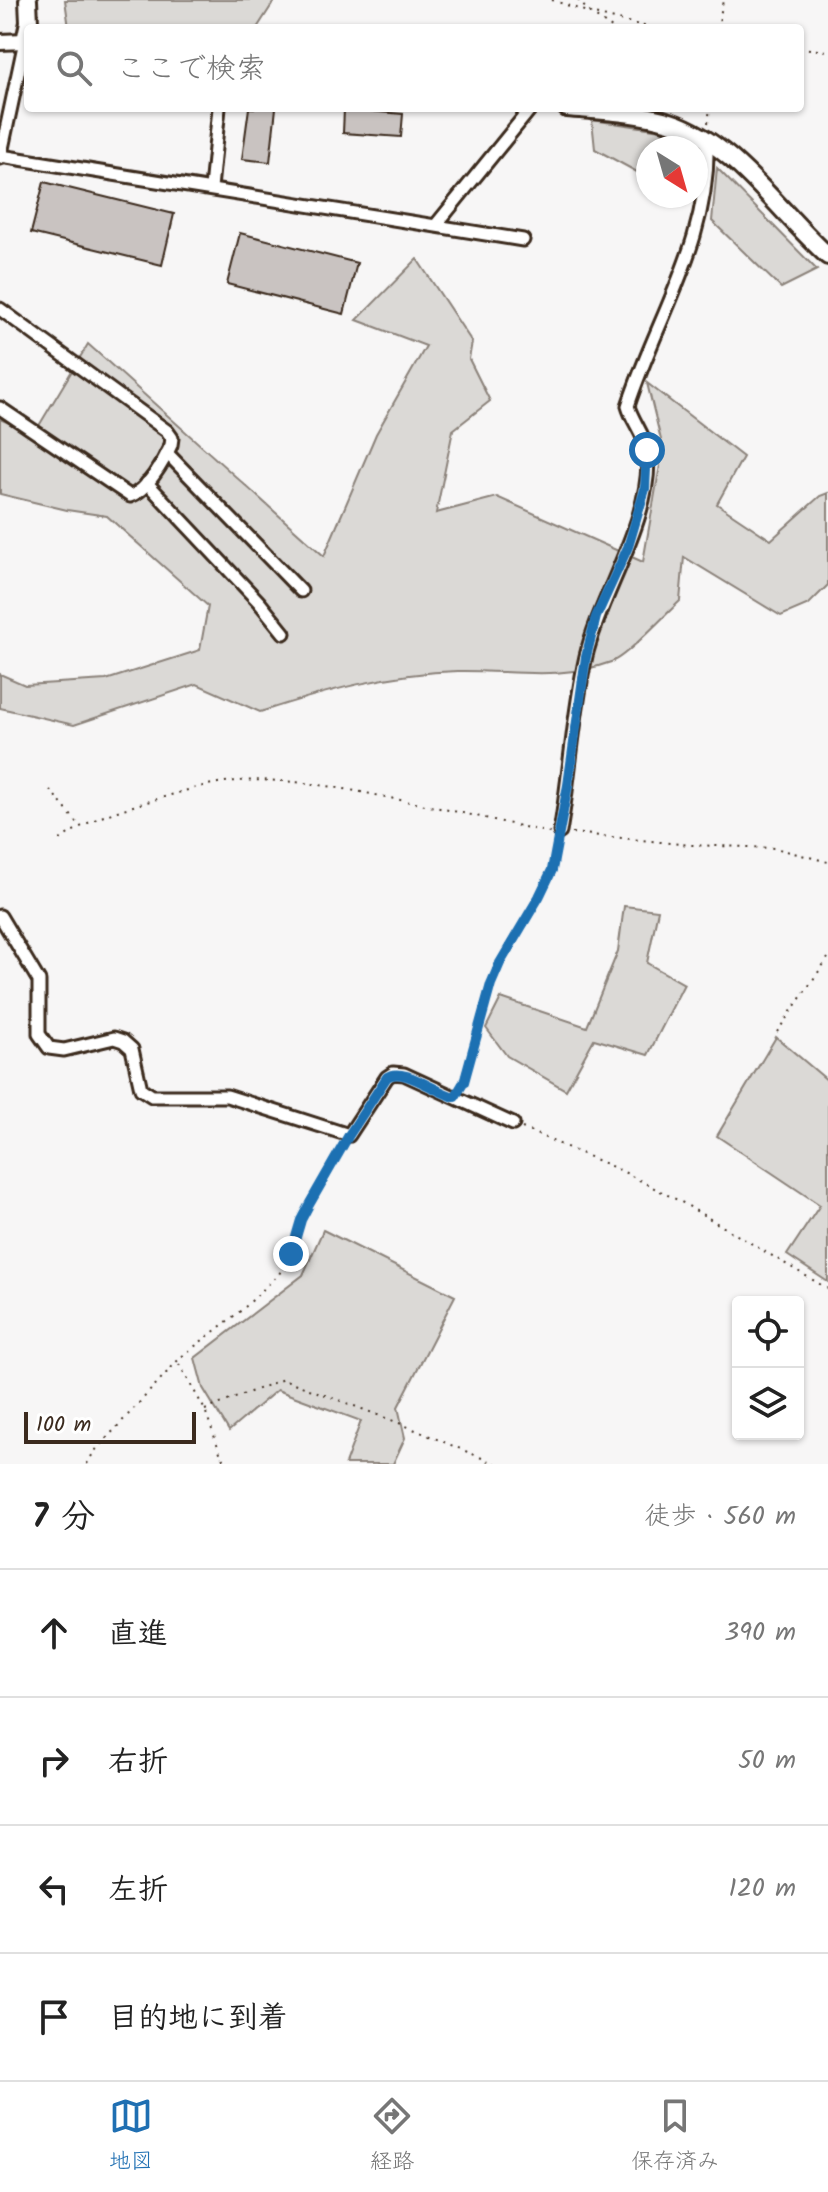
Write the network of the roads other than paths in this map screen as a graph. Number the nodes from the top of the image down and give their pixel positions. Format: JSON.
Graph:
{"nodes":[{"id":1,"x":28,"y":0,"type":"edge"},
{"id":2,"x":29,"y":24,"type":"edge"},
{"id":3,"x":24,"y":41,"type":"edge"},
{"id":4,"x":0,"y":42,"type":"edge"},
{"id":5,"x":24,"y":50,"type":"edge"},
{"id":6,"x":219,"y":112,"type":"edge"},
{"id":7,"x":528,"y":112,"type":"edge"},
{"id":8,"x":605,"y":112,"type":"edge"},
{"id":9,"x":701,"y":136,"type":"edge"},
{"id":10,"x":708,"y":140,"type":"edge"},
{"id":11,"x":0,"y":157,"type":"edge"},
{"id":12,"x":211,"y":188,"type":"junction"},
{"id":13,"x":702,"y":208,"type":"edge"},
{"id":14,"x":436,"y":225,"type":"junction"},
{"id":15,"x":523,"y":240,"type":"dead end"},
{"id":16,"x":828,"y":256,"type":"edge"},
{"id":17,"x":0,"y":309,"type":"edge"},
{"id":18,"x":0,"y":408,"type":"edge"},
{"id":19,"x":167,"y":453,"type":"junction"},
{"id":20,"x":147,"y":483,"type":"junction"},
{"id":21,"x":301,"y":591,"type":"dead end"},
{"id":22,"x":284,"y":633,"type":"dead end"},
{"id":23,"x":560,"y":832,"type":"road end"},
{"id":24,"x":0,"y":916,"type":"edge"},
{"id":25,"x":513,"y":1124,"type":"road end"}],
"edges":[{"from":1,"to":2,"type":"main road"},
{"from":3,"to":4,"type":"street"},
{"from":5,"to":11,"type":"street"},
{"from":6,"to":12,"type":"street"},
{"from":7,"to":14,"type":"street"},
{"from":8,"to":9,"type":"main road"},
{"from":10,"to":16,"type":"main road"},
{"from":11,"to":12,"type":"street"},
{"from":12,"to":14,"type":"street"},
{"from":13,"to":23,"type":"street"},
{"from":14,"to":15,"type":"street"},
{"from":17,"to":19,"type":"street"},
{"from":18,"to":20,"type":"street"},
{"from":19,"to":20,"type":"street"},
{"from":19,"to":21,"type":"street"},
{"from":20,"to":22,"type":"street"},
{"from":24,"to":25,"type":"street"}]}
